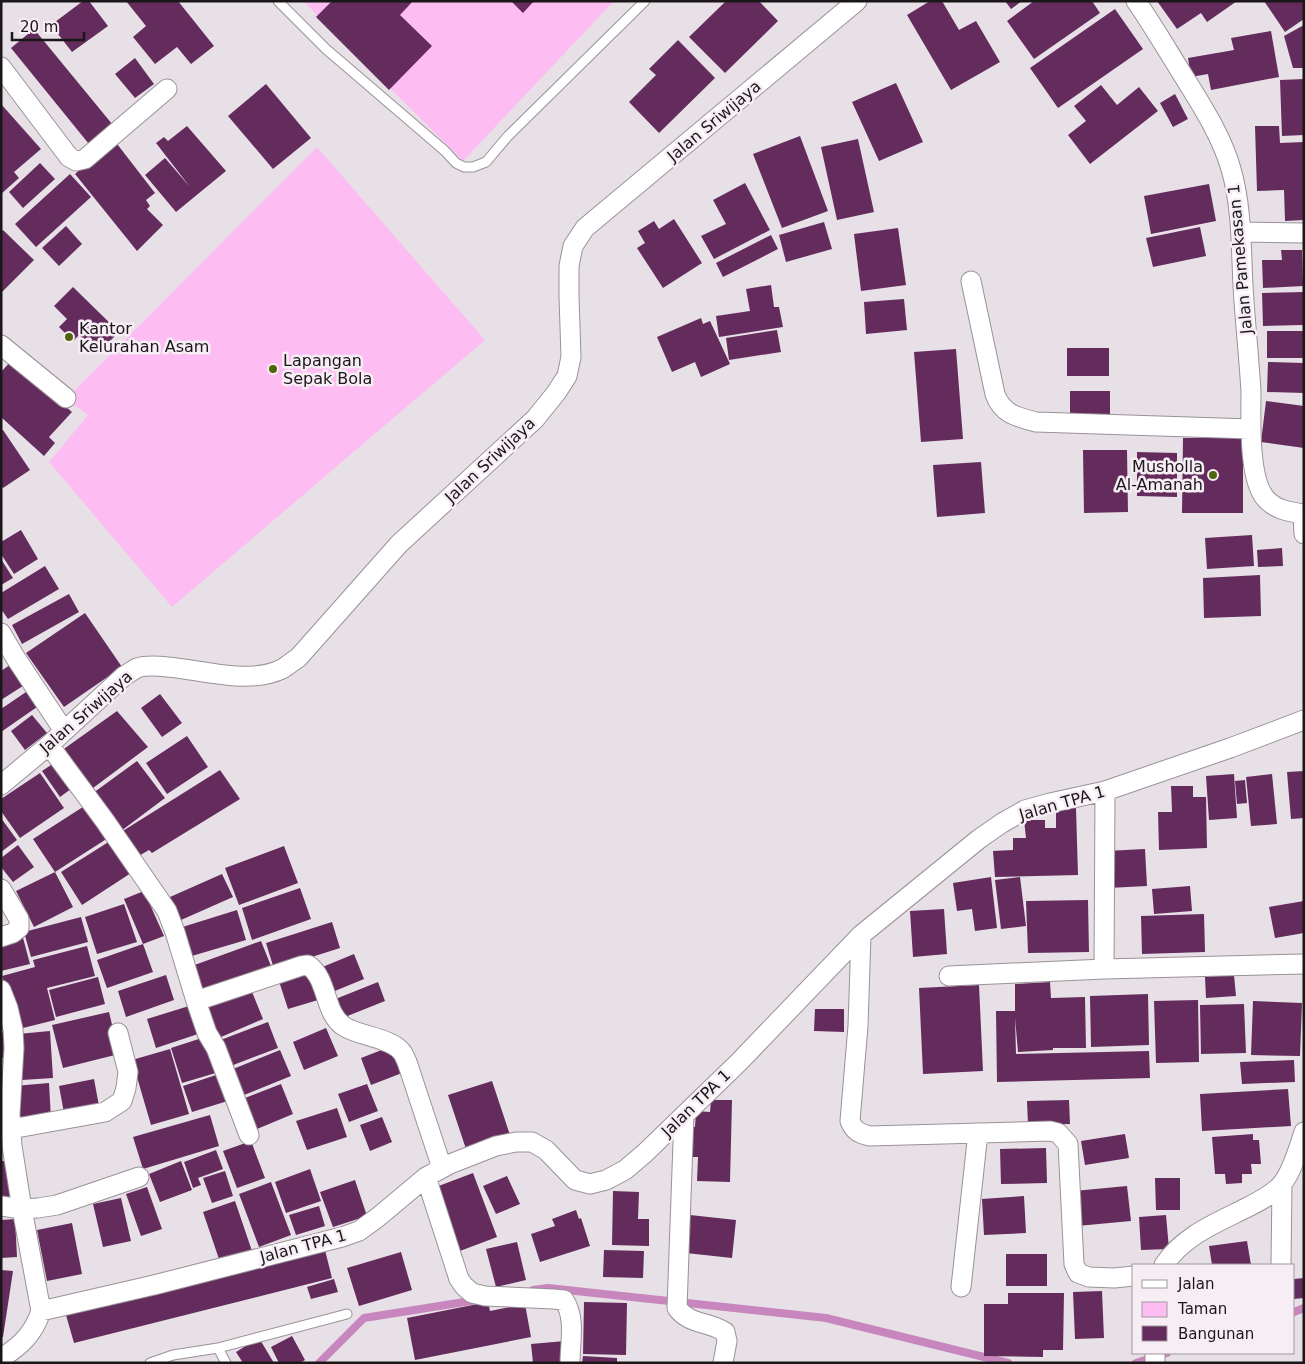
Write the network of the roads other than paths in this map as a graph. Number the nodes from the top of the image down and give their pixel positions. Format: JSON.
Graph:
{"nodes":[{"id":1,"x":278,"y":1,"type":"edge"},
{"id":2,"x":645,"y":1,"type":"edge"},
{"id":3,"x":857,"y":1,"type":"edge"},
{"id":4,"x":1136,"y":1,"type":"edge"},
{"id":5,"x":1,"y":67,"type":"edge"},
{"id":6,"x":167,"y":89,"type":"dead end"},
{"id":7,"x":1241,"y":232,"type":"junction"},
{"id":8,"x":1304,"y":233,"type":"edge"},
{"id":9,"x":971,"y":281,"type":"dead end"},
{"id":10,"x":1,"y":344,"type":"edge"},
{"id":11,"x":66,"y":398,"type":"dead end"},
{"id":12,"x":1251,"y":430,"type":"junction"},
{"id":13,"x":1303,"y":514,"type":"edge"},
{"id":14,"x":1304,"y":534,"type":"edge"},
{"id":15,"x":1,"y":633,"type":"edge"},
{"id":16,"x":1304,"y":720,"type":"edge"},
{"id":17,"x":64,"y":731,"type":"junction"},
{"id":18,"x":49,"y":744,"type":"junction"},
{"id":19,"x":1,"y":785,"type":"edge"},
{"id":20,"x":1105,"y":791,"type":"junction"},
{"id":21,"x":1,"y":889,"type":"edge"},
{"id":22,"x":861,"y":935,"type":"junction"},
{"id":23,"x":1,"y":937,"type":"edge"},
{"id":24,"x":1304,"y":964,"type":"edge"},
{"id":25,"x":1104,"y":969,"type":"junction"},
{"id":26,"x":948,"y":976,"type":"dead end"},
{"id":27,"x":1,"y":990,"type":"edge"},
{"id":28,"x":196,"y":1000,"type":"junction"},
{"id":29,"x":118,"y":1033,"type":"dead end"},
{"id":30,"x":684,"y":1115,"type":"junction"},
{"id":31,"x":11,"y":1129,"type":"junction"},
{"id":32,"x":1304,"y":1132,"type":"edge"},
{"id":33,"x":978,"y":1133,"type":"junction"},
{"id":34,"x":249,"y":1135,"type":"dead end"},
{"id":35,"x":1301,"y":1156,"type":"edge"},
{"id":36,"x":434,"y":1173,"type":"junction"},
{"id":37,"x":139,"y":1177,"type":"dead end"},
{"id":38,"x":1282,"y":1184,"type":"junction"},
{"id":39,"x":1,"y":1206,"type":"edge"},
{"id":40,"x":22,"y":1209,"type":"junction"},
{"id":41,"x":1165,"y":1264,"type":"edge"},
{"id":42,"x":1281,"y":1264,"type":"edge"},
{"id":43,"x":1132,"y":1276,"type":"edge"},
{"id":44,"x":961,"y":1287,"type":"dead end"},
{"id":45,"x":41,"y":1311,"type":"junction"},
{"id":46,"x":347,"y":1314,"type":"dead end"},
{"id":47,"x":218,"y":1348,"type":"junction"},
{"id":48,"x":1,"y":1358,"type":"edge"},
{"id":49,"x":150,"y":1363,"type":"edge"},
{"id":50,"x":226,"y":1363,"type":"edge"},
{"id":51,"x":570,"y":1363,"type":"edge"},
{"id":52,"x":723,"y":1363,"type":"edge"}],
"edges":[{"from":1,"to":2,"type":"lane"},
{"from":3,"to":17,"type":"street","name":"Jalan Sriwijaya"},
{"from":4,"to":7,"type":"street","name":"Jalan Pamekasan 1"},
{"from":5,"to":6,"type":"street"},
{"from":7,"to":8,"type":"street"},
{"from":7,"to":12,"type":"street","name":"Jalan Pamekasan 1"},
{"from":9,"to":12,"type":"street"},
{"from":10,"to":11,"type":"street"},
{"from":12,"to":13,"type":"street","name":"Jalan Pamekasan 1"},
{"from":13,"to":14,"type":"street"},
{"from":15,"to":17,"type":"street"},
{"from":16,"to":20,"type":"street","name":"Jalan TPA 1"},
{"from":17,"to":18,"type":"street","name":"Jalan Sriwijaya"},
{"from":18,"to":19,"type":"street","name":"Jalan Sriwijaya"},
{"from":18,"to":28,"type":"street"},
{"from":20,"to":22,"type":"street","name":"Jalan TPA 1"},
{"from":20,"to":25,"type":"street"},
{"from":21,"to":23,"type":"street"},
{"from":22,"to":30,"type":"street","name":"Jalan TPA 1"},
{"from":22,"to":33,"type":"street"},
{"from":24,"to":25,"type":"street"},
{"from":25,"to":26,"type":"street"},
{"from":27,"to":31,"type":"street"},
{"from":28,"to":34,"type":"street"},
{"from":28,"to":36,"type":"street"},
{"from":29,"to":31,"type":"street"},
{"from":30,"to":36,"type":"street","name":"Jalan TPA 1"},
{"from":30,"to":52,"type":"street"},
{"from":31,"to":40,"type":"street"},
{"from":32,"to":35,"type":"street"},
{"from":33,"to":43,"type":"street"},
{"from":33,"to":44,"type":"street"},
{"from":35,"to":38,"type":"street"},
{"from":36,"to":45,"type":"street","name":"Jalan TPA 1"},
{"from":36,"to":51,"type":"street"},
{"from":37,"to":40,"type":"street"},
{"from":38,"to":41,"type":"street"},
{"from":38,"to":42,"type":"street"},
{"from":39,"to":40,"type":"street"},
{"from":40,"to":45,"type":"street"},
{"from":45,"to":48,"type":"street"},
{"from":46,"to":47,"type":"lane"},
{"from":47,"to":49,"type":"lane"},
{"from":47,"to":50,"type":"lane"}]}
